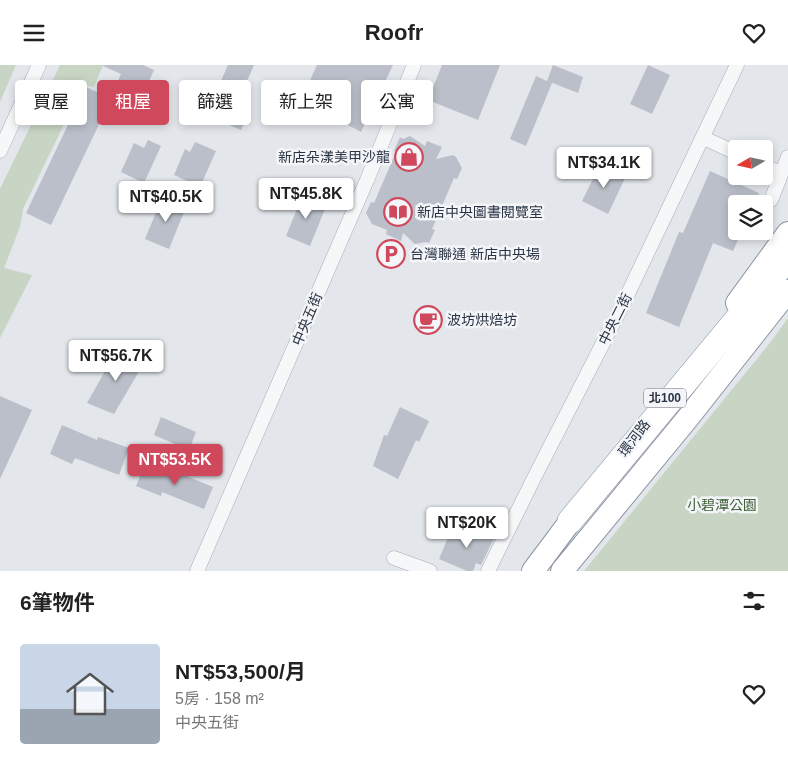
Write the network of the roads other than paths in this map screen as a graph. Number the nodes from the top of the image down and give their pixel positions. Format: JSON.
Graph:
{"nodes":[{"id":1,"x":39,"y":65,"type":"edge"},
{"id":2,"x":414,"y":65,"type":"edge"},
{"id":3,"x":737,"y":65,"type":"edge"},
{"id":4,"x":704,"y":138,"type":"junction"},
{"id":5,"x":728,"y":149,"type":"edge"},
{"id":6,"x":0,"y":151,"type":"edge"},
{"id":7,"x":788,"y":157,"type":"edge"},
{"id":8,"x":773,"y":170,"type":"edge"},
{"id":9,"x":781,"y":173,"type":"junction"},
{"id":10,"x":773,"y":195,"type":"edge"},
{"id":11,"x":788,"y":233,"type":"edge"},
{"id":12,"x":788,"y":258,"type":"edge"},
{"id":13,"x":788,"y":291,"type":"edge"},
{"id":14,"x":570,"y":521,"type":"junction"},
{"id":15,"x":394,"y":557,"type":"dead end"},
{"id":16,"x":197,"y":571,"type":"edge"},
{"id":17,"x":430,"y":571,"type":"edge"},
{"id":18,"x":488,"y":571,"type":"edge"},
{"id":19,"x":532,"y":571,"type":"edge"},
{"id":20,"x":562,"y":571,"type":"edge"}],
"edges":[{"from":1,"to":6,"type":"street"},
{"from":2,"to":16,"type":"street","name":"中央五街"},
{"from":3,"to":4,"type":"street","name":"中央二街"},
{"from":4,"to":5,"type":"street"},
{"from":4,"to":18,"type":"street","name":"中央二街"},
{"from":7,"to":9,"type":"street"},
{"from":8,"to":9,"type":"street"},
{"from":9,"to":10,"type":"street"},
{"from":11,"to":14,"type":"highway","name":"環河路","number":"北100"},
{"from":12,"to":14,"type":"highway"},
{"from":13,"to":20,"type":"highway","name":"環河路","number":"北100"},
{"from":14,"to":19,"type":"highway","name":"環河路","number":"北100"},
{"from":15,"to":17,"type":"street"}]}
